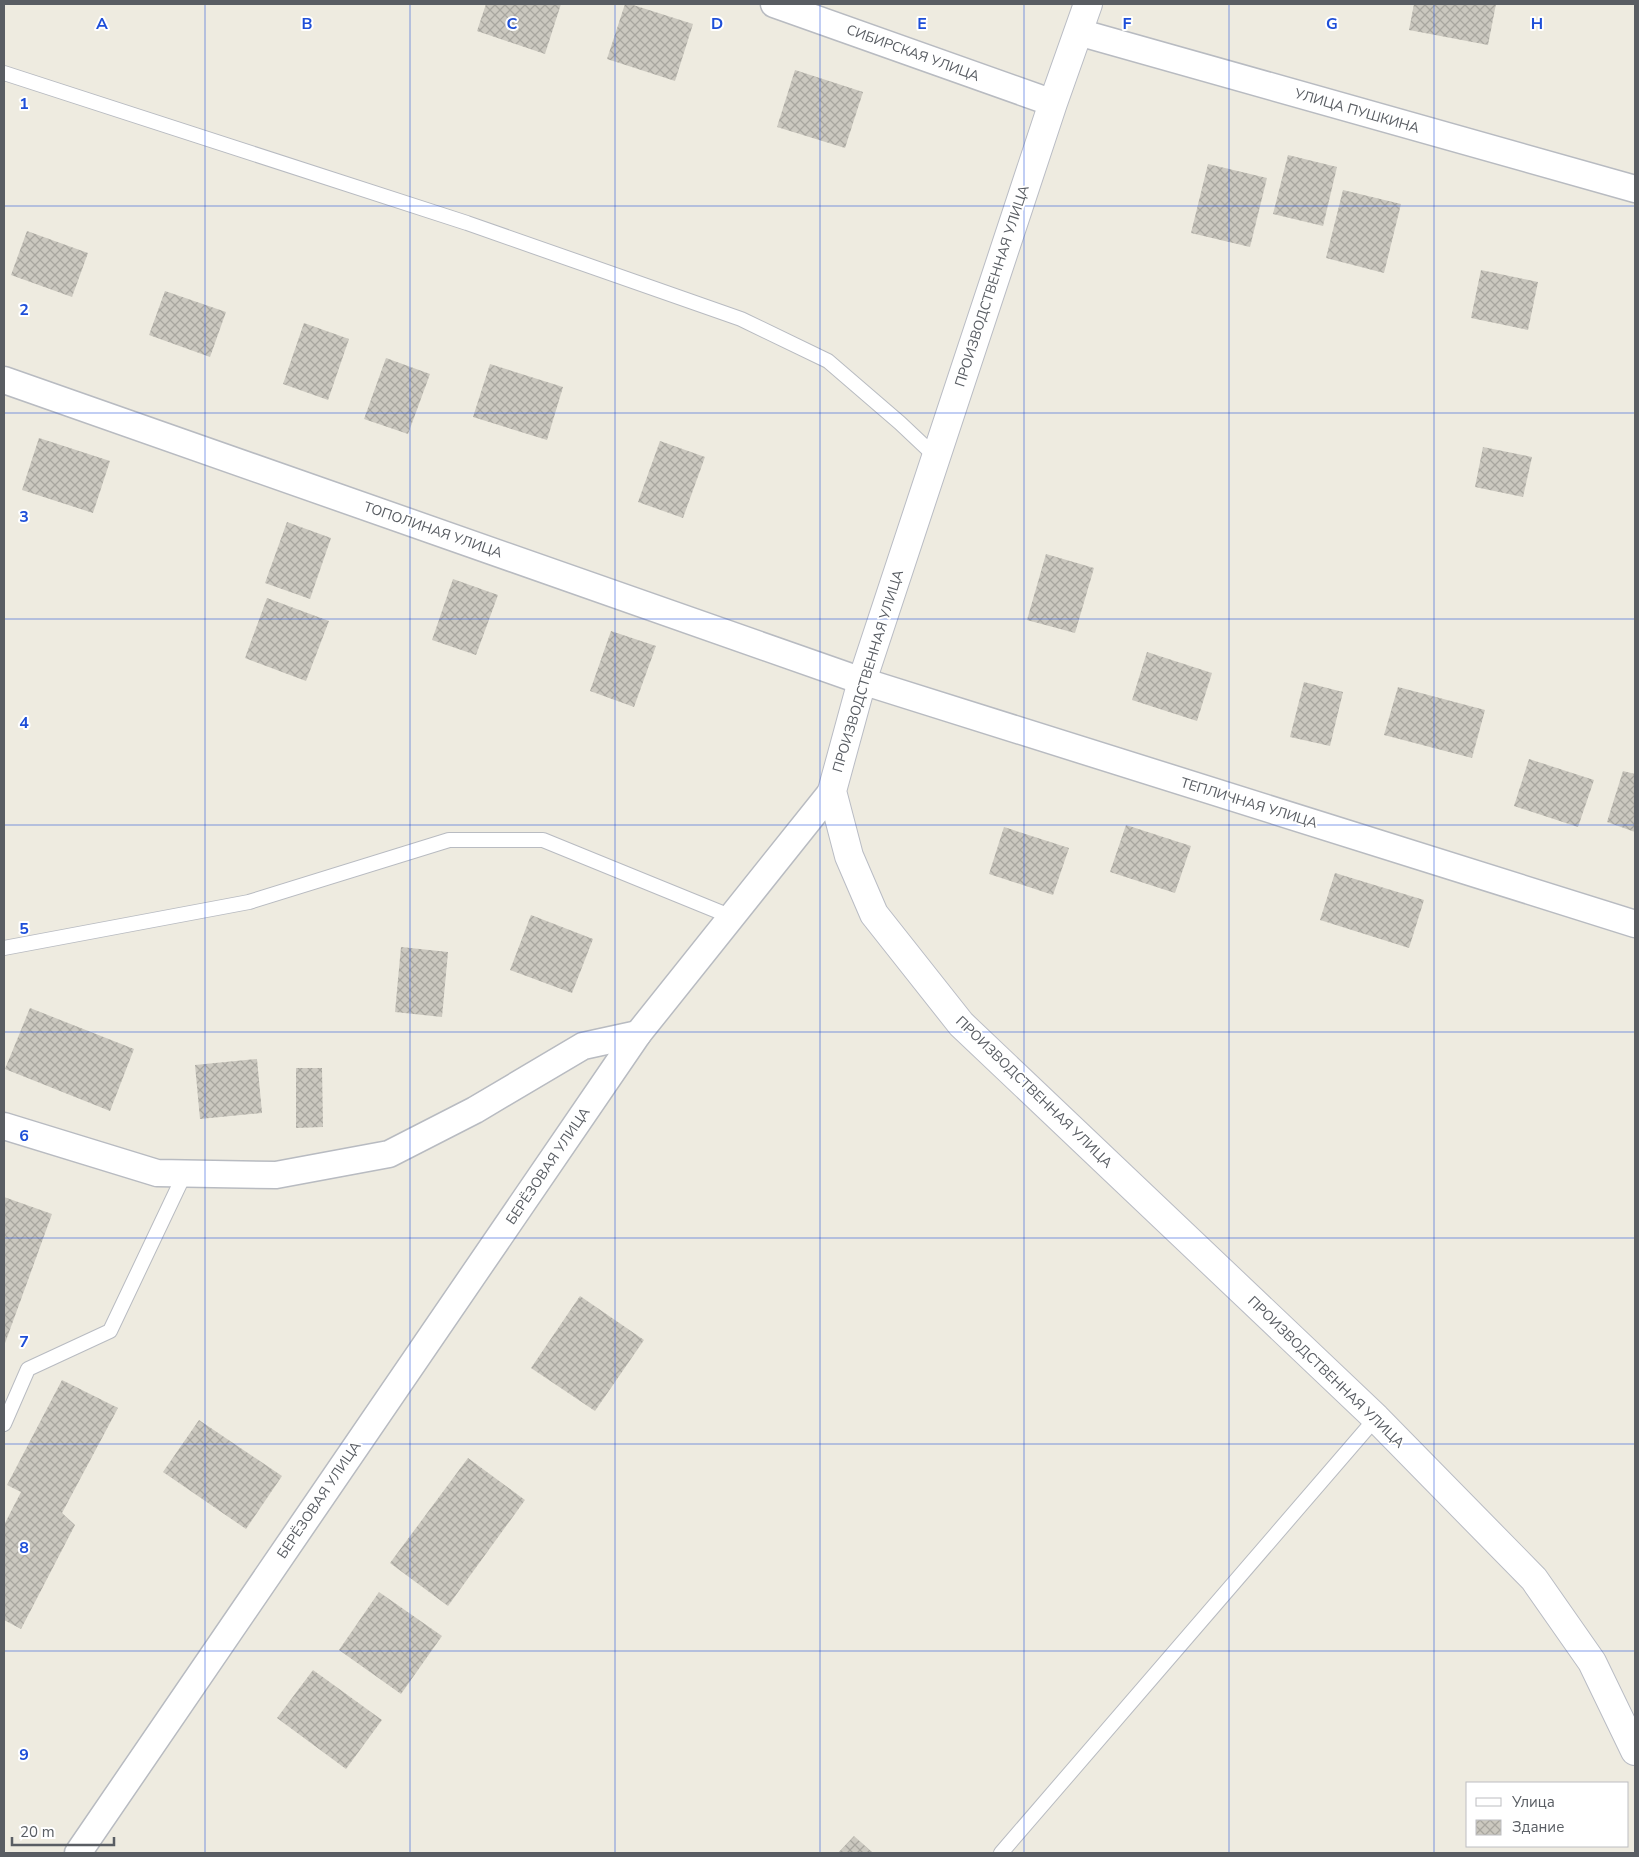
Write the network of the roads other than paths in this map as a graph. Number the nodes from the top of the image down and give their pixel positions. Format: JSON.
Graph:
{"nodes":[{"id":1,"x":774,"y":4,"type":"edge"},
{"id":2,"x":1088,"y":4,"type":"edge"},
{"id":3,"x":1078,"y":32,"type":"junction"},
{"id":4,"x":4,"y":72,"type":"edge"},
{"id":5,"x":1053,"y":103,"type":"junction"},
{"id":6,"x":1635,"y":189,"type":"edge"},
{"id":7,"x":4,"y":380,"type":"edge"},
{"id":8,"x":936,"y":457,"type":"junction"},
{"id":9,"x":862,"y":681,"type":"junction"},
{"id":10,"x":832,"y":792,"type":"junction"},
{"id":11,"x":732,"y":918,"type":"junction"},
{"id":12,"x":1635,"y":924,"type":"edge"},
{"id":13,"x":4,"y":948,"type":"edge"},
{"id":14,"x":638,"y":1034,"type":"junction"},
{"id":15,"x":4,"y":1126,"type":"edge"},
{"id":16,"x":185,"y":1173,"type":"junction"},
{"id":17,"x":1376,"y":1418,"type":"junction"},
{"id":18,"x":4,"y":1424,"type":"edge"},
{"id":19,"x":1635,"y":1751,"type":"edge"},
{"id":20,"x":78,"y":1853,"type":"edge"},
{"id":21,"x":1001,"y":1853,"type":"edge"}],
"edges":[{"from":1,"to":5,"type":"street","name":"СИБИРСКАЯ УЛИЦА"},
{"from":2,"to":3,"type":"street","name":"ПРОИЗВОДСТВЕННАЯ УЛИЦА"},
{"from":3,"to":5,"type":"street","name":"ПРОИЗВОДСТВЕННАЯ УЛИЦА"},
{"from":3,"to":6,"type":"street","name":"УЛИЦА ПУШКИНА"},
{"from":4,"to":8,"type":"lane"},
{"from":5,"to":8,"type":"street","name":"ПРОИЗВОДСТВЕННАЯ УЛИЦА"},
{"from":7,"to":9,"type":"street","name":"ТОПОЛИНАЯ УЛИЦА"},
{"from":8,"to":9,"type":"street","name":"ПРОИЗВОДСТВЕННАЯ УЛИЦА"},
{"from":9,"to":10,"type":"street","name":"ПРОИЗВОДСТВЕННАЯ УЛИЦА"},
{"from":9,"to":12,"type":"street","name":"ТЕПЛИЧНАЯ УЛИЦА"},
{"from":10,"to":11,"type":"street","name":"БЕРЁЗОВАЯ УЛИЦА"},
{"from":10,"to":17,"type":"street","name":"ПРОИЗВОДСТВЕННАЯ УЛИЦА"},
{"from":11,"to":13,"type":"lane"},
{"from":11,"to":14,"type":"street","name":"БЕРЁЗОВАЯ УЛИЦА"},
{"from":14,"to":16,"type":"street"},
{"from":14,"to":20,"type":"street","name":"БЕРЁЗОВАЯ УЛИЦА"},
{"from":15,"to":16,"type":"street"},
{"from":16,"to":18,"type":"lane"},
{"from":17,"to":19,"type":"street","name":"ПРОИЗВОДСТВЕННАЯ УЛИЦА"},
{"from":17,"to":21,"type":"lane"}]}
